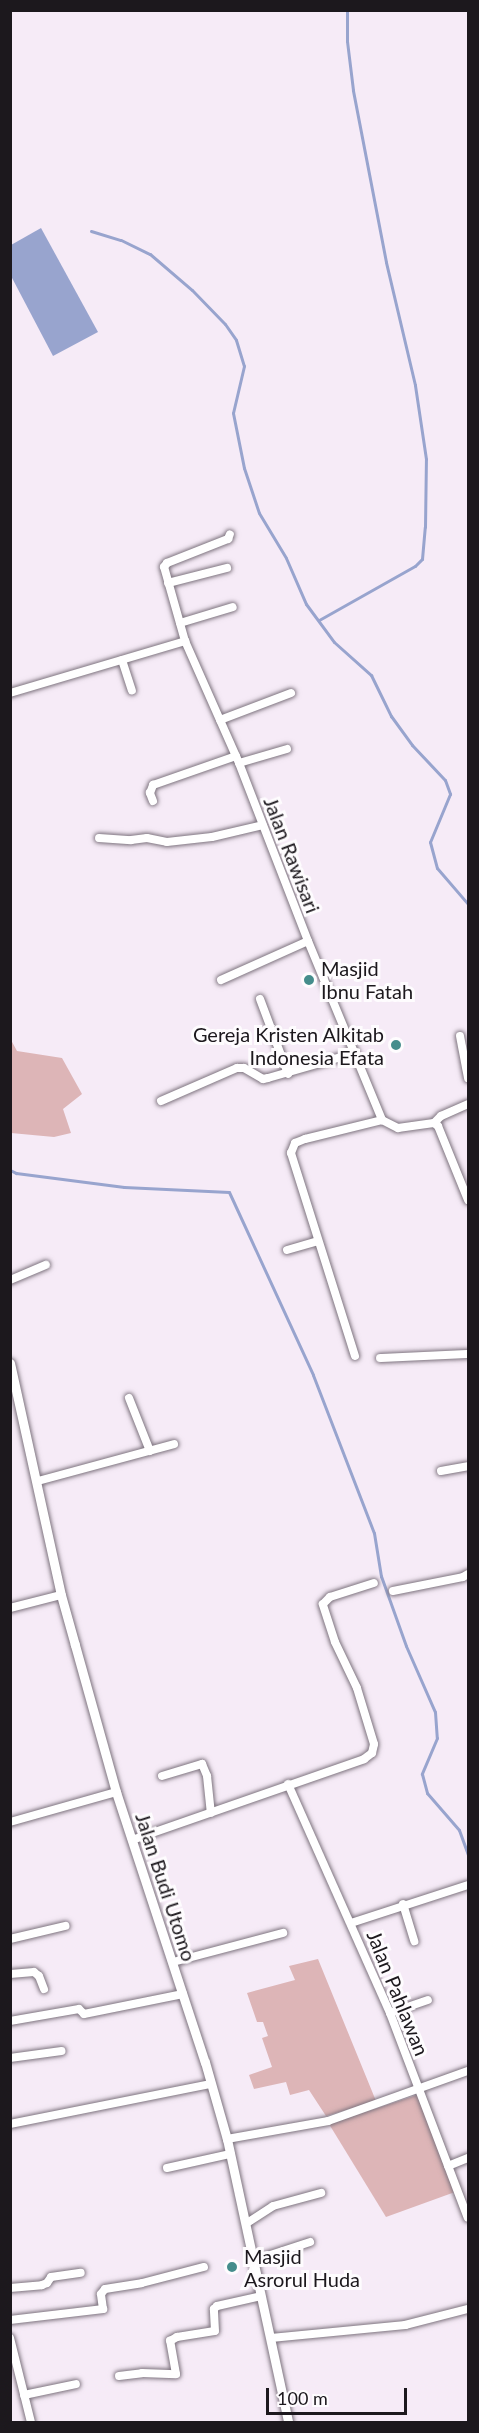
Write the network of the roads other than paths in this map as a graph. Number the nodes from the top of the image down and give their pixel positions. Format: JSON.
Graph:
{"nodes":[{"id":1,"x":230,"y":534,"type":"dead end"},
{"id":2,"x":227,"y":568,"type":"dead end"},
{"id":3,"x":168,"y":583,"type":"junction"},
{"id":4,"x":234,"y":607,"type":"dead end"},
{"id":5,"x":180,"y":623,"type":"junction"},
{"id":6,"x":185,"y":641,"type":"junction"},
{"id":7,"x":122,"y":660,"type":"junction"},
{"id":8,"x":132,"y":690,"type":"dead end"},
{"id":9,"x":10,"y":693,"type":"edge"},
{"id":10,"x":291,"y":693,"type":"dead end"},
{"id":11,"x":220,"y":720,"type":"junction"},
{"id":12,"x":287,"y":749,"type":"dead end"},
{"id":13,"x":237,"y":759,"type":"junction"},
{"id":14,"x":153,"y":801,"type":"dead end"},
{"id":15,"x":263,"y":825,"type":"junction"},
{"id":16,"x":99,"y":838,"type":"dead end"},
{"id":17,"x":308,"y":941,"type":"junction"},
{"id":18,"x":221,"y":980,"type":"dead end"},
{"id":19,"x":260,"y":999,"type":"dead end"},
{"id":20,"x":460,"y":1036,"type":"dead end"},
{"id":21,"x":355,"y":1053,"type":"junction"},
{"id":22,"x":288,"y":1074,"type":"junction"},
{"id":23,"x":468,"y":1075,"type":"edge"},
{"id":24,"x":161,"y":1101,"type":"dead end"},
{"id":25,"x":468,"y":1104,"type":"edge"},
{"id":26,"x":382,"y":1120,"type":"junction"},
{"id":27,"x":434,"y":1123,"type":"junction"},
{"id":28,"x":468,"y":1200,"type":"edge"},
{"id":29,"x":318,"y":1241,"type":"junction"},
{"id":30,"x":287,"y":1250,"type":"dead end"},
{"id":31,"x":46,"y":1265,"type":"dead end"},
{"id":32,"x":10,"y":1280,"type":"edge"},
{"id":33,"x":468,"y":1354,"type":"edge"},
{"id":34,"x":355,"y":1356,"type":"dead end"},
{"id":35,"x":380,"y":1358,"type":"dead end"},
{"id":36,"x":10,"y":1363,"type":"edge"},
{"id":37,"x":129,"y":1398,"type":"dead end"},
{"id":38,"x":174,"y":1444,"type":"dead end"},
{"id":39,"x":150,"y":1451,"type":"junction"},
{"id":40,"x":468,"y":1466,"type":"edge"},
{"id":41,"x":441,"y":1472,"type":"dead end"},
{"id":42,"x":38,"y":1481,"type":"junction"},
{"id":43,"x":468,"y":1574,"type":"edge"},
{"id":44,"x":374,"y":1583,"type":"dead end"},
{"id":45,"x":393,"y":1592,"type":"dead end"},
{"id":46,"x":61,"y":1595,"type":"junction"},
{"id":47,"x":10,"y":1608,"type":"edge"},
{"id":48,"x":162,"y":1776,"type":"dead end"},
{"id":49,"x":288,"y":1784,"type":"junction"},
{"id":50,"x":116,"y":1792,"type":"junction"},
{"id":51,"x":211,"y":1813,"type":"junction"},
{"id":52,"x":10,"y":1822,"type":"edge"},
{"id":53,"x":132,"y":1840,"type":"junction"},
{"id":54,"x":466,"y":1886,"type":"edge"},
{"id":55,"x":403,"y":1904,"type":"junction"},
{"id":56,"x":351,"y":1923,"type":"junction"},
{"id":57,"x":65,"y":1926,"type":"dead end"},
{"id":58,"x":283,"y":1934,"type":"dead end"},
{"id":59,"x":10,"y":1939,"type":"edge"},
{"id":60,"x":414,"y":1941,"type":"dead end"},
{"id":61,"x":173,"y":1962,"type":"junction"},
{"id":62,"x":10,"y":1974,"type":"edge"},
{"id":63,"x":44,"y":1989,"type":"dead end"},
{"id":64,"x":183,"y":1994,"type":"junction"},
{"id":65,"x":428,"y":2000,"type":"dead end"},
{"id":66,"x":390,"y":2013,"type":"junction"},
{"id":67,"x":10,"y":2021,"type":"edge"},
{"id":68,"x":62,"y":2051,"type":"dead end"},
{"id":69,"x":10,"y":2058,"type":"edge"},
{"id":70,"x":468,"y":2071,"type":"edge"},
{"id":71,"x":211,"y":2084,"type":"junction"},
{"id":72,"x":419,"y":2090,"type":"junction"},
{"id":73,"x":10,"y":2124,"type":"edge"},
{"id":74,"x":227,"y":2139,"type":"junction"},
{"id":75,"x":230,"y":2154,"type":"junction"},
{"id":76,"x":468,"y":2158,"type":"edge"},
{"id":77,"x":448,"y":2166,"type":"junction"},
{"id":78,"x":167,"y":2168,"type":"dead end"},
{"id":79,"x":321,"y":2193,"type":"dead end"},
{"id":80,"x":465,"y":2201,"type":"edge"},
{"id":81,"x":468,"y":2218,"type":"edge"},
{"id":82,"x":247,"y":2223,"type":"junction"},
{"id":83,"x":310,"y":2242,"type":"dead end"},
{"id":84,"x":255,"y":2260,"type":"junction"},
{"id":85,"x":204,"y":2267,"type":"dead end"},
{"id":86,"x":81,"y":2273,"type":"dead end"},
{"id":87,"x":10,"y":2288,"type":"edge"},
{"id":88,"x":261,"y":2296,"type":"junction"},
{"id":89,"x":468,"y":2309,"type":"edge"},
{"id":90,"x":10,"y":2320,"type":"edge"},
{"id":91,"x":10,"y":2338,"type":"edge"},
{"id":92,"x":271,"y":2338,"type":"junction"},
{"id":93,"x":119,"y":2376,"type":"dead end"},
{"id":94,"x":76,"y":2384,"type":"dead end"},
{"id":95,"x":24,"y":2395,"type":"junction"},
{"id":96,"x":31,"y":2422,"type":"edge"},
{"id":97,"x":288,"y":2422,"type":"edge"}],
"edges":[{"from":1,"to":3,"type":"street"},
{"from":2,"to":3,"type":"street"},
{"from":3,"to":5,"type":"street","name":"Jalan Rawisari"},
{"from":4,"to":5,"type":"street"},
{"from":5,"to":6,"type":"street","name":"Jalan Rawisari"},
{"from":6,"to":7,"type":"street"},
{"from":6,"to":11,"type":"street","name":"Jalan Rawisari"},
{"from":7,"to":8,"type":"street"},
{"from":7,"to":9,"type":"street"},
{"from":10,"to":11,"type":"street"},
{"from":11,"to":13,"type":"street","name":"Jalan Rawisari"},
{"from":12,"to":13,"type":"street"},
{"from":13,"to":14,"type":"street"},
{"from":13,"to":15,"type":"street","name":"Jalan Rawisari"},
{"from":15,"to":16,"type":"street"},
{"from":15,"to":17,"type":"street","name":"Jalan Rawisari"},
{"from":17,"to":18,"type":"street"},
{"from":17,"to":21,"type":"street","name":"Jalan Rawisari"},
{"from":19,"to":22,"type":"street"},
{"from":20,"to":23,"type":"street"},
{"from":21,"to":22,"type":"street"},
{"from":21,"to":26,"type":"street","name":"Jalan Rawisari"},
{"from":22,"to":24,"type":"street"},
{"from":25,"to":27,"type":"street"},
{"from":26,"to":27,"type":"street"},
{"from":26,"to":29,"type":"street"},
{"from":27,"to":28,"type":"street"},
{"from":29,"to":30,"type":"street"},
{"from":29,"to":34,"type":"street"},
{"from":31,"to":32,"type":"street"},
{"from":33,"to":35,"type":"street"},
{"from":36,"to":42,"type":"street","name":"Jalan Budi Utomo"},
{"from":37,"to":39,"type":"street"},
{"from":38,"to":39,"type":"street"},
{"from":39,"to":42,"type":"street"},
{"from":40,"to":41,"type":"street"},
{"from":42,"to":46,"type":"street","name":"Jalan Budi Utomo"},
{"from":43,"to":45,"type":"street"},
{"from":44,"to":49,"type":"street"},
{"from":46,"to":47,"type":"street"},
{"from":46,"to":50,"type":"street","name":"Jalan Budi Utomo"},
{"from":48,"to":51,"type":"street"},
{"from":49,"to":51,"type":"street"},
{"from":49,"to":56,"type":"street","name":"Jalan Pahlawan"},
{"from":50,"to":52,"type":"street"},
{"from":50,"to":53,"type":"street","name":"Jalan Budi Utomo"},
{"from":51,"to":53,"type":"street"},
{"from":53,"to":61,"type":"street","name":"Jalan Budi Utomo"},
{"from":54,"to":55,"type":"street"},
{"from":55,"to":56,"type":"street"},
{"from":55,"to":60,"type":"street"},
{"from":56,"to":66,"type":"street","name":"Jalan Pahlawan"},
{"from":57,"to":59,"type":"street"},
{"from":58,"to":61,"type":"street"},
{"from":61,"to":64,"type":"street","name":"Jalan Budi Utomo"},
{"from":62,"to":63,"type":"street"},
{"from":64,"to":67,"type":"street"},
{"from":64,"to":71,"type":"street","name":"Jalan Budi Utomo"},
{"from":65,"to":66,"type":"street"},
{"from":66,"to":72,"type":"street","name":"Jalan Pahlawan"},
{"from":68,"to":69,"type":"street"},
{"from":70,"to":72,"type":"street"},
{"from":71,"to":73,"type":"street"},
{"from":71,"to":74,"type":"street","name":"Jalan Budi Utomo"},
{"from":72,"to":74,"type":"street"},
{"from":72,"to":77,"type":"street","name":"Jalan Pahlawan"},
{"from":74,"to":75,"type":"street","name":"Jalan Budi Utomo"},
{"from":75,"to":78,"type":"street"},
{"from":75,"to":82,"type":"street","name":"Jalan Budi Utomo"},
{"from":76,"to":77,"type":"street"},
{"from":77,"to":80,"type":"street","name":"Jalan Pahlawan"},
{"from":79,"to":82,"type":"street"},
{"from":80,"to":81,"type":"street","name":"Jalan Pahlawan"},
{"from":82,"to":84,"type":"street","name":"Jalan Budi Utomo"},
{"from":83,"to":84,"type":"street"},
{"from":84,"to":88,"type":"street","name":"Jalan Budi Utomo"},
{"from":85,"to":90,"type":"street"},
{"from":86,"to":87,"type":"street"},
{"from":88,"to":92,"type":"street","name":"Jalan Budi Utomo"},
{"from":88,"to":93,"type":"street"},
{"from":89,"to":92,"type":"street"},
{"from":91,"to":95,"type":"street"},
{"from":92,"to":97,"type":"street","name":"Jalan Budi Utomo"},
{"from":94,"to":95,"type":"street"},
{"from":95,"to":96,"type":"street"}]}
